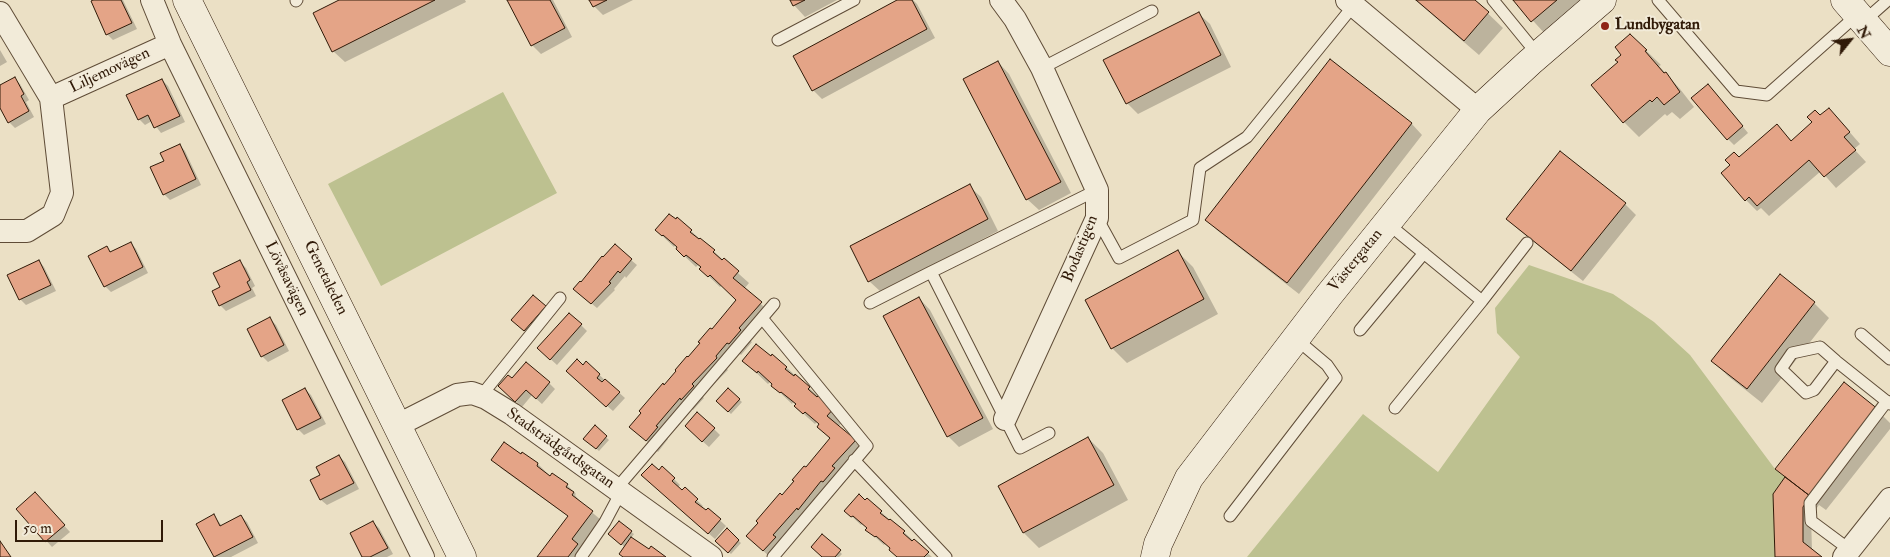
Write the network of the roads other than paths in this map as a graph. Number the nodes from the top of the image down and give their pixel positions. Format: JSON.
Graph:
{"nodes":[{"id":1,"x":152,"y":0,"type":"edge"},
{"id":2,"x":188,"y":0,"type":"edge"},
{"id":3,"x":854,"y":0,"type":"edge"},
{"id":4,"x":1001,"y":0,"type":"edge"},
{"id":5,"x":1493,"y":0,"type":"edge"},
{"id":6,"x":1602,"y":0,"type":"edge"},
{"id":7,"x":1658,"y":0,"type":"edge"},
{"id":8,"x":1888,"y":0,"type":"edge"},
{"id":9,"x":1351,"y":3,"type":"edge"},
{"id":10,"x":1152,"y":11,"type":"dead end"},
{"id":11,"x":1855,"y":12,"type":"edge"},
{"id":12,"x":0,"y":13,"type":"edge"},
{"id":13,"x":778,"y":40,"type":"dead end"},
{"id":14,"x":170,"y":44,"type":"junction"},
{"id":15,"x":1890,"y":52,"type":"edge"},
{"id":16,"x":1538,"y":55,"type":"junction"},
{"id":17,"x":1042,"y":68,"type":"junction"},
{"id":18,"x":51,"y":98,"type":"junction"},
{"id":19,"x":1478,"y":110,"type":"junction"},
{"id":20,"x":1097,"y":190,"type":"junction"},
{"id":21,"x":1097,"y":218,"type":"junction"},
{"id":22,"x":1387,"y":223,"type":"junction"},
{"id":23,"x":0,"y":231,"type":"edge"},
{"id":24,"x":1527,"y":243,"type":"dead end"},
{"id":25,"x":1424,"y":253,"type":"junction"},
{"id":26,"x":931,"y":272,"type":"junction"},
{"id":27,"x":560,"y":298,"type":"dead end"},
{"id":28,"x":1482,"y":301,"type":"junction"},
{"id":29,"x":870,"y":303,"type":"dead end"},
{"id":30,"x":774,"y":304,"type":"dead end"},
{"id":31,"x":762,"y":318,"type":"junction"},
{"id":32,"x":1360,"y":330,"type":"dead end"},
{"id":33,"x":1861,"y":334,"type":"dead end"},
{"id":34,"x":1295,"y":338,"type":"junction"},
{"id":35,"x":1888,"y":352,"type":"edge"},
{"id":36,"x":1836,"y":362,"type":"junction"},
{"id":37,"x":481,"y":396,"type":"junction"},
{"id":38,"x":1889,"y":402,"type":"edge"},
{"id":39,"x":1395,"y":408,"type":"dead end"},
{"id":40,"x":1005,"y":419,"type":"junction"},
{"id":41,"x":398,"y":425,"type":"junction"},
{"id":42,"x":1049,"y":433,"type":"dead end"},
{"id":43,"x":854,"y":460,"type":"junction"},
{"id":44,"x":619,"y":490,"type":"junction"},
{"id":45,"x":1890,"y":499,"type":"edge"},
{"id":46,"x":1230,"y":516,"type":"dead end"},
{"id":47,"x":1847,"y":554,"type":"edge"},
{"id":48,"x":423,"y":557,"type":"edge"},
{"id":49,"x":462,"y":557,"type":"edge"},
{"id":50,"x":581,"y":557,"type":"edge"},
{"id":51,"x":711,"y":557,"type":"edge"},
{"id":52,"x":774,"y":557,"type":"edge"},
{"id":53,"x":946,"y":557,"type":"edge"},
{"id":54,"x":1155,"y":557,"type":"edge"}],
"edges":[{"from":1,"to":14,"type":"street","name":"Lövåsavägen"},
{"from":2,"to":41,"type":"street","name":"Genetaleden"},
{"from":3,"to":13,"type":"lane"},
{"from":4,"to":17,"type":"street","name":"Bodastigen"},
{"from":5,"to":16,"type":"lane"},
{"from":6,"to":16,"type":"street","name":"Västergatan"},
{"from":7,"to":11,"type":"lane"},
{"from":8,"to":11,"type":"lane"},
{"from":9,"to":19,"type":"street"},
{"from":9,"to":21,"type":"lane"},
{"from":10,"to":17,"type":"lane"},
{"from":11,"to":15,"type":"street"},
{"from":12,"to":18,"type":"street","name":"Liljemovägen"},
{"from":14,"to":18,"type":"street","name":"Liljemovägen"},
{"from":14,"to":48,"type":"street","name":"Lövåsavägen"},
{"from":16,"to":19,"type":"street","name":"Västergatan"},
{"from":17,"to":20,"type":"street","name":"Bodastigen"},
{"from":18,"to":23,"type":"street","name":"Liljemovägen"},
{"from":19,"to":22,"type":"street","name":"Västergatan"},
{"from":20,"to":21,"type":"street","name":"Bodastigen"},
{"from":20,"to":26,"type":"lane"},
{"from":21,"to":40,"type":"street","name":"Bodastigen"},
{"from":22,"to":25,"type":"lane"},
{"from":22,"to":34,"type":"street","name":"Västergatan"},
{"from":24,"to":28,"type":"lane"},
{"from":25,"to":28,"type":"lane"},
{"from":25,"to":32,"type":"lane"},
{"from":26,"to":29,"type":"lane"},
{"from":26,"to":40,"type":"lane"},
{"from":27,"to":37,"type":"lane"},
{"from":28,"to":39,"type":"lane"},
{"from":30,"to":31,"type":"lane"},
{"from":31,"to":43,"type":"lane"},
{"from":31,"to":44,"type":"lane"},
{"from":33,"to":35,"type":"lane"},
{"from":34,"to":46,"type":"lane"},
{"from":34,"to":54,"type":"street","name":"Västergatan"},
{"from":36,"to":36,"type":"lane"},
{"from":36,"to":38,"type":"lane"},
{"from":37,"to":41,"type":"street","name":"Stadsträdgårdsgatan"},
{"from":37,"to":44,"type":"street","name":"Stadsträdgårdsgatan"},
{"from":38,"to":47,"type":"lane"},
{"from":40,"to":42,"type":"lane"},
{"from":41,"to":49,"type":"street","name":"Genetaleden"},
{"from":43,"to":52,"type":"lane"},
{"from":43,"to":53,"type":"lane"},
{"from":44,"to":50,"type":"lane"},
{"from":44,"to":51,"type":"street","name":"Stadsträdgårdsgatan"},
{"from":45,"to":47,"type":"street"}]}
